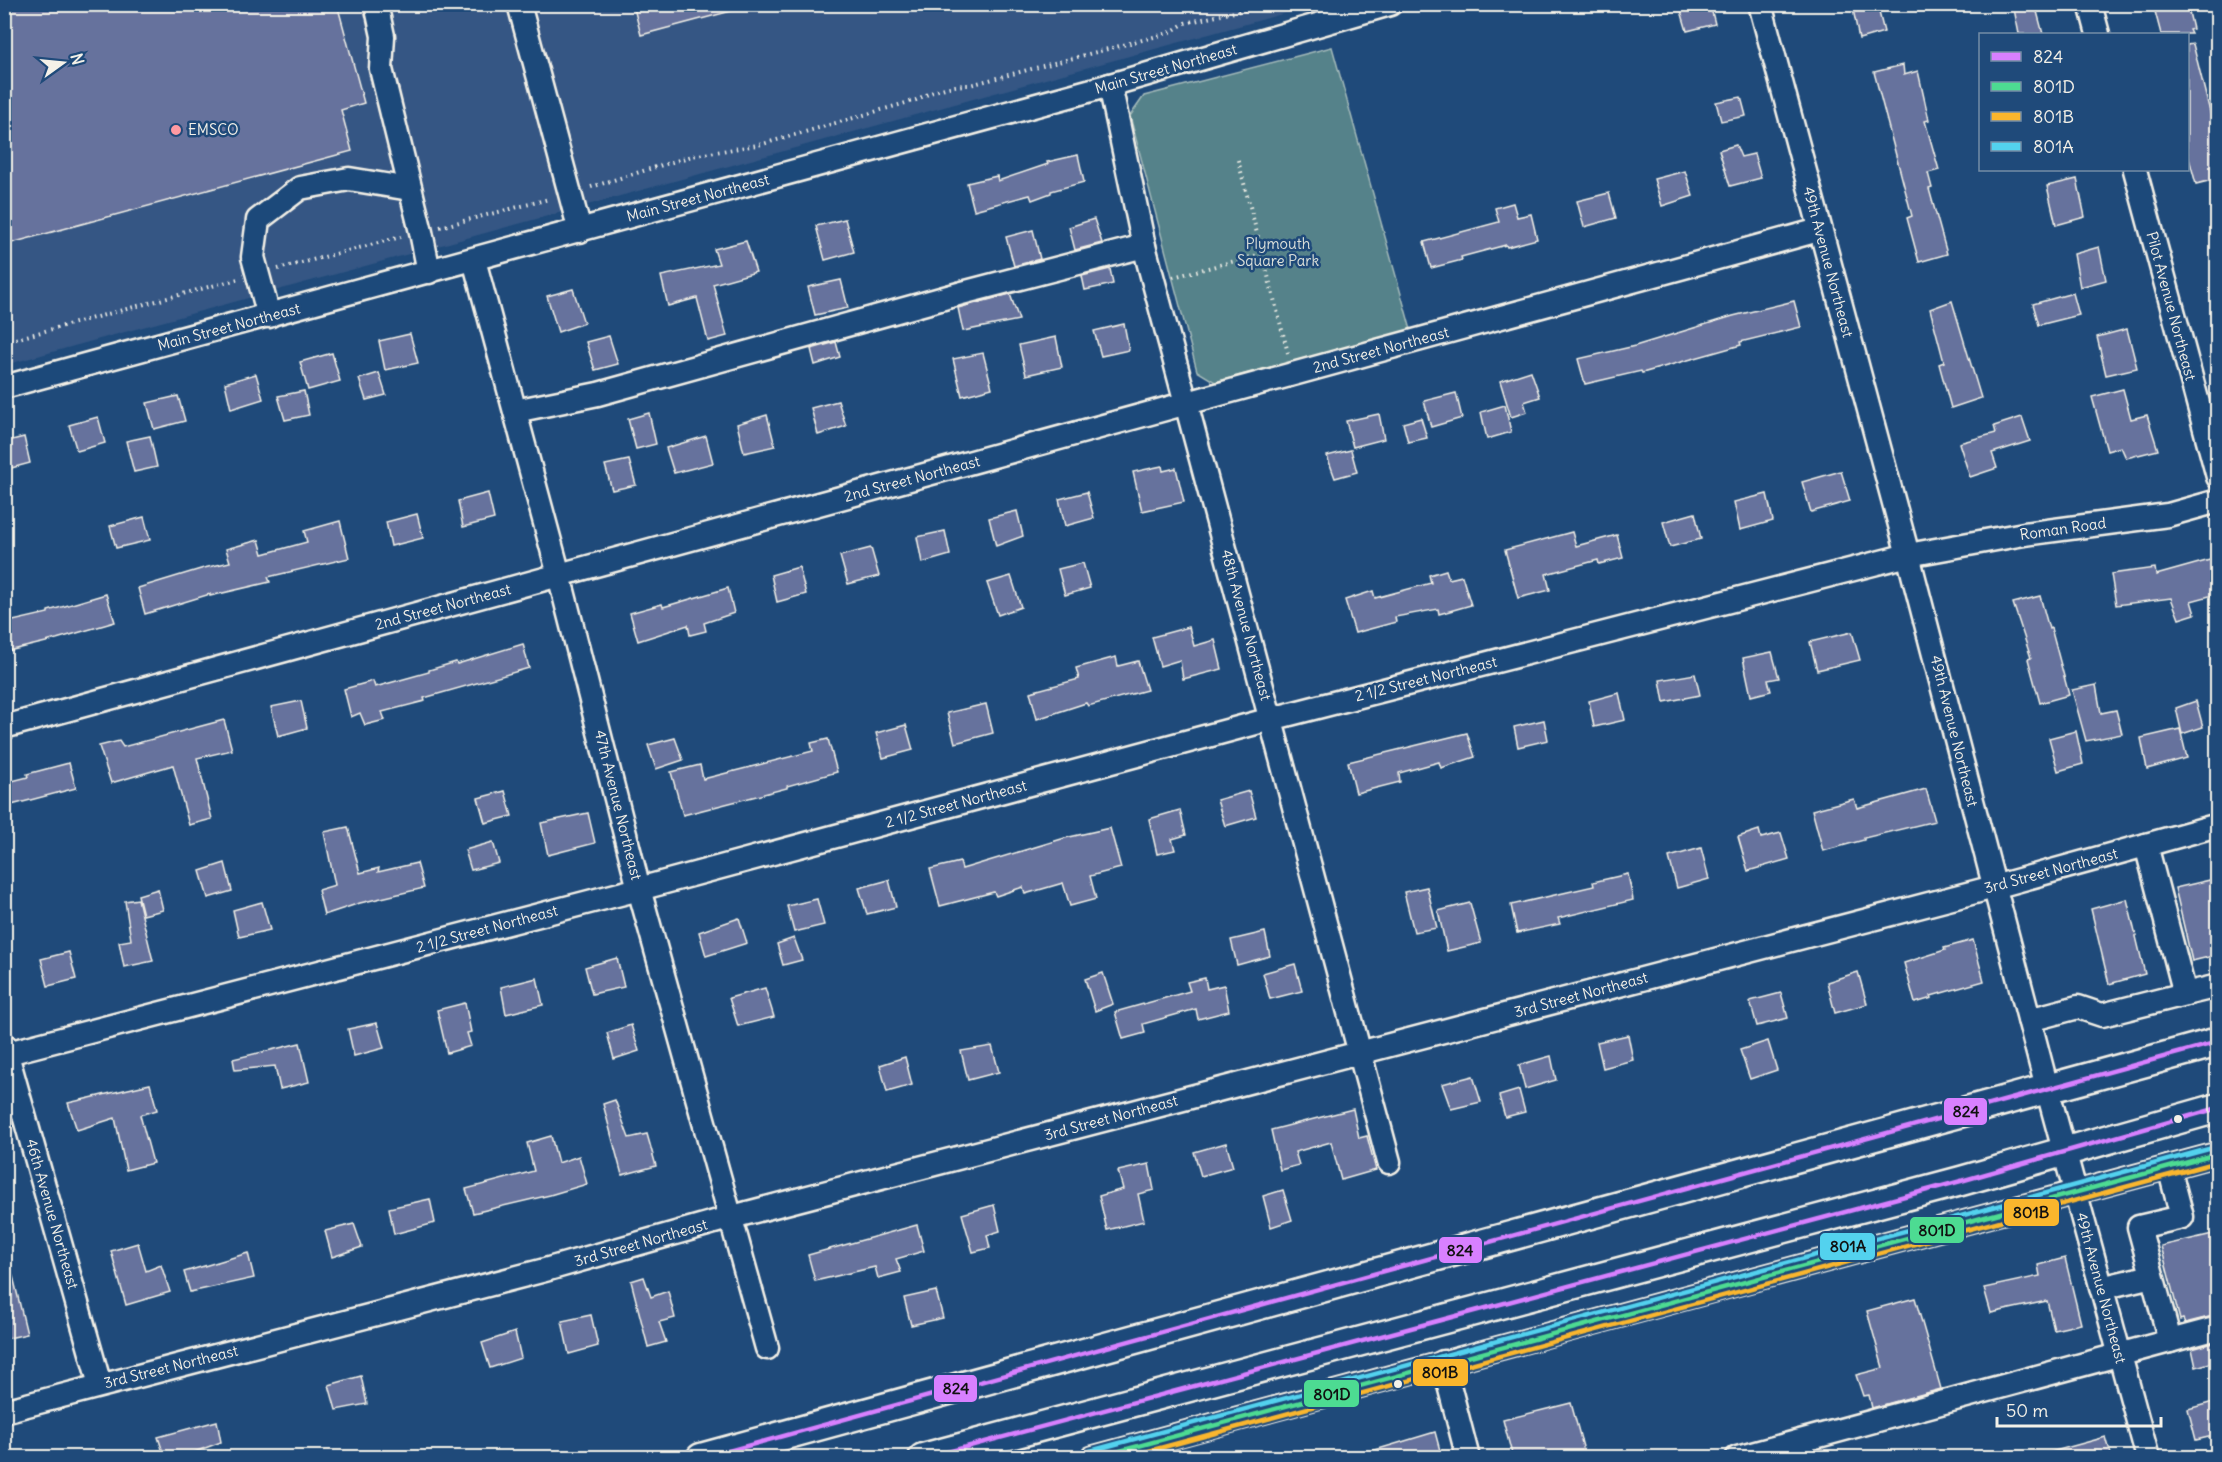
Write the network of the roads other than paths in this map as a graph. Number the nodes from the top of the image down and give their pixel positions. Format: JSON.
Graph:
{"nodes":[{"id":1,"x":376,"y":4,"type":"edge"},
{"id":2,"x":519,"y":4,"type":"edge"},
{"id":3,"x":1760,"y":4,"type":"edge"},
{"id":4,"x":2090,"y":4,"type":"edge"},
{"id":5,"x":1385,"y":5,"type":"edge"},
{"id":6,"x":2098,"y":33,"type":"edge"},
{"id":7,"x":1110,"y":85,"type":"junction"},
{"id":8,"x":2134,"y":171,"type":"edge"},
{"id":9,"x":410,"y":189,"type":"junction"},
{"id":10,"x":1819,"y":230,"type":"junction"},
{"id":11,"x":580,"y":231,"type":"junction"},
{"id":12,"x":1144,"y":246,"type":"junction"},
{"id":13,"x":474,"y":260,"type":"junction"},
{"id":14,"x":429,"y":272,"type":"junction"},
{"id":15,"x":269,"y":316,"type":"junction"},
{"id":16,"x":4,"y":387,"type":"edge"},
{"id":17,"x":1186,"y":403,"type":"junction"},
{"id":18,"x":515,"y":411,"type":"junction"},
{"id":19,"x":2217,"y":477,"type":"edge"},
{"id":20,"x":2217,"y":501,"type":"edge"},
{"id":21,"x":1908,"y":555,"type":"junction"},
{"id":22,"x":559,"y":575,"type":"junction"},
{"id":23,"x":1271,"y":719,"type":"junction"},
{"id":24,"x":4,"y":727,"type":"edge"},
{"id":25,"x":2217,"y":825,"type":"edge"},
{"id":26,"x":2146,"y":845,"type":"junction"},
{"id":27,"x":1994,"y":887,"type":"junction"},
{"id":28,"x":639,"y":889,"type":"junction"},
{"id":29,"x":2217,"y":986,"type":"edge"},
{"id":30,"x":2185,"y":994,"type":"junction"},
{"id":31,"x":2029,"y":1020,"type":"junction"},
{"id":32,"x":2217,"y":1042,"type":"edge"},
{"id":33,"x":5,"y":1050,"type":"edge"},
{"id":34,"x":1360,"y":1053,"type":"junction"},
{"id":35,"x":2047,"y":1088,"type":"junction"},
{"id":36,"x":2217,"y":1108,"type":"edge"},
{"id":37,"x":2064,"y":1153,"type":"junction"},
{"id":38,"x":2217,"y":1154,"type":"edge"},
{"id":39,"x":1389,"y":1162,"type":"dead end"},
{"id":40,"x":2169,"y":1167,"type":"junction"},
{"id":41,"x":2075,"y":1192,"type":"junction"},
{"id":42,"x":732,"y":1217,"type":"junction"},
{"id":43,"x":2152,"y":1276,"type":"junction"},
{"id":44,"x":2102,"y":1288,"type":"junction"},
{"id":45,"x":2217,"y":1328,"type":"edge"},
{"id":46,"x":2170,"y":1341,"type":"junction"},
{"id":47,"x":767,"y":1348,"type":"dead end"},
{"id":48,"x":2120,"y":1354,"type":"junction"},
{"id":49,"x":1443,"y":1362,"type":"junction"},
{"id":50,"x":99,"y":1385,"type":"junction"},
{"id":51,"x":4,"y":1411,"type":"edge"},
{"id":52,"x":701,"y":1458,"type":"edge"},
{"id":53,"x":923,"y":1458,"type":"edge"},
{"id":54,"x":1092,"y":1458,"type":"edge"},
{"id":55,"x":1468,"y":1458,"type":"edge"},
{"id":56,"x":1737,"y":1458,"type":"edge"},
{"id":57,"x":2148,"y":1458,"type":"edge"}],
"edges":[{"from":1,"to":9,"type":"street"},
{"from":2,"to":11,"type":"street"},
{"from":3,"to":10,"type":"street","name":"49th Avenue Northeast"},
{"from":4,"to":6,"type":"street"},
{"from":5,"to":7,"type":"street","name":"Main Street Northeast"},
{"from":7,"to":11,"type":"street","name":"Main Street Northeast"},
{"from":7,"to":12,"type":"street","name":"48th Avenue Northeast"},
{"from":8,"to":19,"type":"street","name":"Pilot Avenue Northeast"},
{"from":9,"to":14,"type":"street"},
{"from":9,"to":15,"type":"street"},
{"from":10,"to":17,"type":"street","name":"2nd Street Northeast"},
{"from":10,"to":21,"type":"street","name":"49th Avenue Northeast"},
{"from":11,"to":13,"type":"street","name":"Main Street Northeast"},
{"from":12,"to":17,"type":"street","name":"48th Avenue Northeast"},
{"from":12,"to":18,"type":"street"},
{"from":13,"to":14,"type":"street","name":"Main Street Northeast"},
{"from":13,"to":18,"type":"street","name":"47th Avenue Northeast"},
{"from":14,"to":15,"type":"street","name":"Main Street Northeast"},
{"from":15,"to":16,"type":"street","name":"Main Street Northeast"},
{"from":17,"to":22,"type":"street","name":"2nd Street Northeast"},
{"from":17,"to":23,"type":"street","name":"48th Avenue Northeast"},
{"from":18,"to":22,"type":"street","name":"47th Avenue Northeast"},
{"from":20,"to":21,"type":"street","name":"Roman Road"},
{"from":21,"to":23,"type":"street","name":"2 1/2 Street Northeast"},
{"from":21,"to":27,"type":"street","name":"49th Avenue Northeast"},
{"from":22,"to":24,"type":"street","name":"2nd Street Northeast"},
{"from":22,"to":28,"type":"street","name":"47th Avenue Northeast"},
{"from":23,"to":28,"type":"street","name":"2 1/2 Street Northeast"},
{"from":23,"to":34,"type":"street","name":"48th Avenue Northeast"},
{"from":25,"to":26,"type":"street","name":"3rd Street Northeast"},
{"from":26,"to":27,"type":"street","name":"3rd Street Northeast"},
{"from":26,"to":30,"type":"street"},
{"from":27,"to":31,"type":"street","name":"49th Avenue Northeast"},
{"from":27,"to":34,"type":"street","name":"3rd Street Northeast"},
{"from":28,"to":33,"type":"street","name":"2 1/2 Street Northeast"},
{"from":28,"to":42,"type":"street","name":"47th Avenue Northeast"},
{"from":29,"to":30,"type":"street"},
{"from":30,"to":31,"type":"street"},
{"from":31,"to":35,"type":"street","name":"49th Avenue Northeast"},
{"from":32,"to":35,"type":"main road"},
{"from":33,"to":50,"type":"street","name":"46th Avenue Northeast"},
{"from":34,"to":39,"type":"street","name":"48th Avenue Northeast"},
{"from":34,"to":42,"type":"street","name":"3rd Street Northeast"},
{"from":35,"to":37,"type":"street","name":"49th Avenue Northeast"},
{"from":35,"to":52,"type":"main road"},
{"from":36,"to":37,"type":"main road"},
{"from":37,"to":41,"type":"street","name":"49th Avenue Northeast"},
{"from":37,"to":53,"type":"main road"},
{"from":38,"to":40,"type":"street"},
{"from":40,"to":41,"type":"street"},
{"from":40,"to":43,"type":"street"},
{"from":41,"to":44,"type":"street","name":"49th Avenue Northeast"},
{"from":41,"to":49,"type":"street"},
{"from":42,"to":47,"type":"street","name":"47th Avenue Northeast"},
{"from":42,"to":50,"type":"street","name":"3rd Street Northeast"},
{"from":43,"to":44,"type":"street"},
{"from":43,"to":46,"type":"street"},
{"from":44,"to":48,"type":"street","name":"49th Avenue Northeast"},
{"from":45,"to":46,"type":"street"},
{"from":46,"to":48,"type":"street"},
{"from":48,"to":56,"type":"street"},
{"from":48,"to":57,"type":"street","name":"49th Avenue Northeast"},
{"from":49,"to":54,"type":"street"},
{"from":49,"to":55,"type":"street"},
{"from":50,"to":51,"type":"street","name":"3rd Street Northeast"}]}
